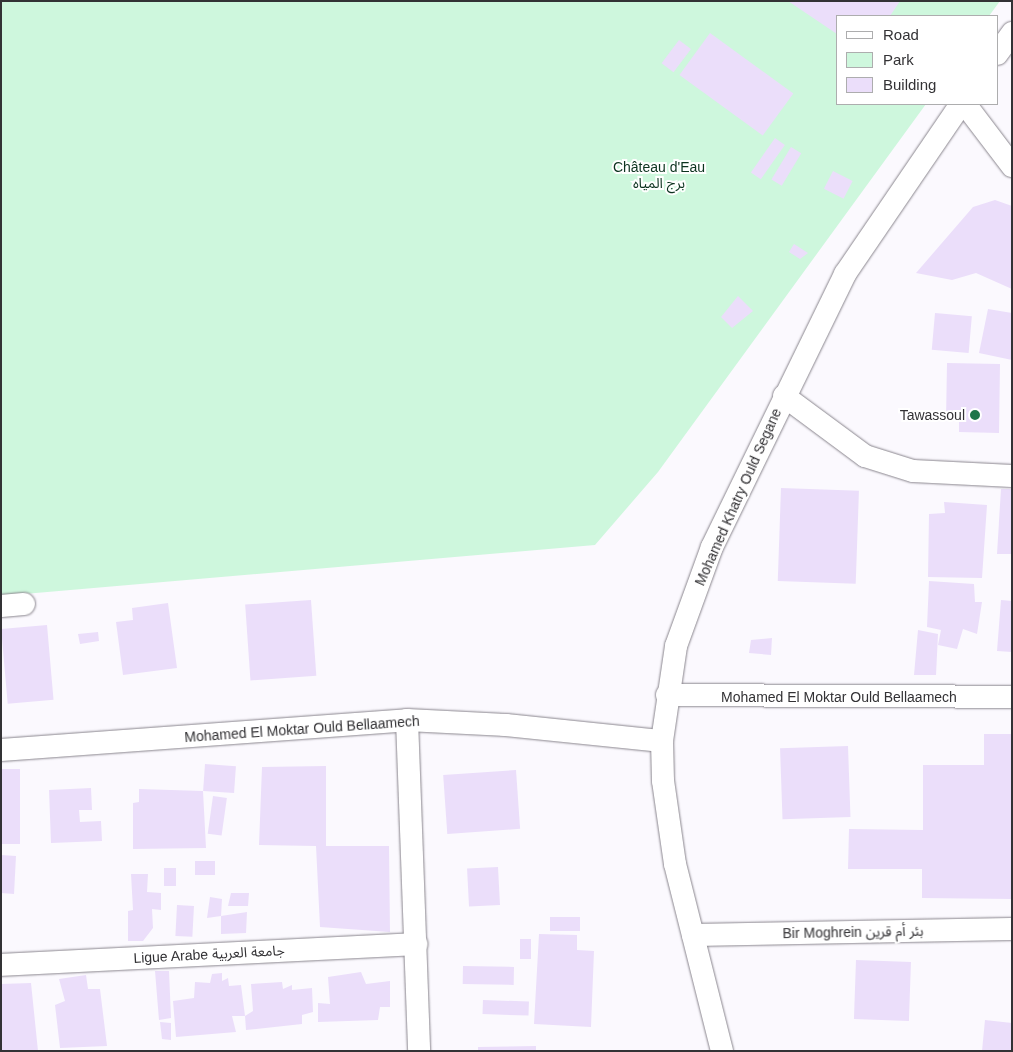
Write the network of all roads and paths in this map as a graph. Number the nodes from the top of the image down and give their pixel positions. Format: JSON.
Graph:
{"nodes":[{"id":1,"x":1012,"y":33,"type":"edge"},
{"id":2,"x":998,"y":53,"type":"edge"},
{"id":3,"x":962,"y":105,"type":"edge"},
{"id":4,"x":964,"y":105,"type":"edge"},
{"id":5,"x":1012,"y":166,"type":"edge"},
{"id":6,"x":784,"y":396,"type":"junction"},
{"id":7,"x":1012,"y":476,"type":"edge"},
{"id":8,"x":24,"y":604,"type":"dead end"},
{"id":9,"x":1,"y":606,"type":"edge"},
{"id":10,"x":667,"y":695,"type":"junction"},
{"id":11,"x":1012,"y":697,"type":"edge"},
{"id":12,"x":407,"y":720,"type":"junction"},
{"id":13,"x":662,"y":741,"type":"junction"},
{"id":14,"x":1,"y":750,"type":"edge"},
{"id":15,"x":1012,"y":929,"type":"edge"},
{"id":16,"x":693,"y":934,"type":"junction"},
{"id":17,"x":416,"y":944,"type":"junction"},
{"id":18,"x":1,"y":965,"type":"edge"},
{"id":19,"x":419,"y":1051,"type":"edge"},
{"id":20,"x":722,"y":1051,"type":"edge"}],
"edges":[{"from":1,"to":2,"type":"street"},
{"from":3,"to":6,"type":"street","name":"Mohamed Khatry Ould Segane"},
{"from":4,"to":5,"type":"street"},
{"from":6,"to":7,"type":"street"},
{"from":6,"to":10,"type":"street","name":"Mohamed Khatry Ould Segane"},
{"from":8,"to":9,"type":"street"},
{"from":10,"to":11,"type":"street","name":"Mohamed El Moktar Ould Bellaamech"},
{"from":10,"to":13,"type":"street","name":"Mohamed Khatry Ould Segane"},
{"from":12,"to":13,"type":"street","name":"Mohamed El Moktar Ould Bellaamech"},
{"from":12,"to":14,"type":"street","name":"Mohamed El Moktar Ould Bellaamech"},
{"from":12,"to":17,"type":"street"},
{"from":13,"to":16,"type":"street","name":"Mohamed Khatry Ould Segane"},
{"from":15,"to":16,"type":"street","name":"Bir Moghrein بئر أم قرين"},
{"from":16,"to":20,"type":"street","name":"Mohamed Khatry Ould Segane"},
{"from":17,"to":18,"type":"street","name":"Ligue Arabe جامعة العربية"},
{"from":17,"to":19,"type":"street"}]}
